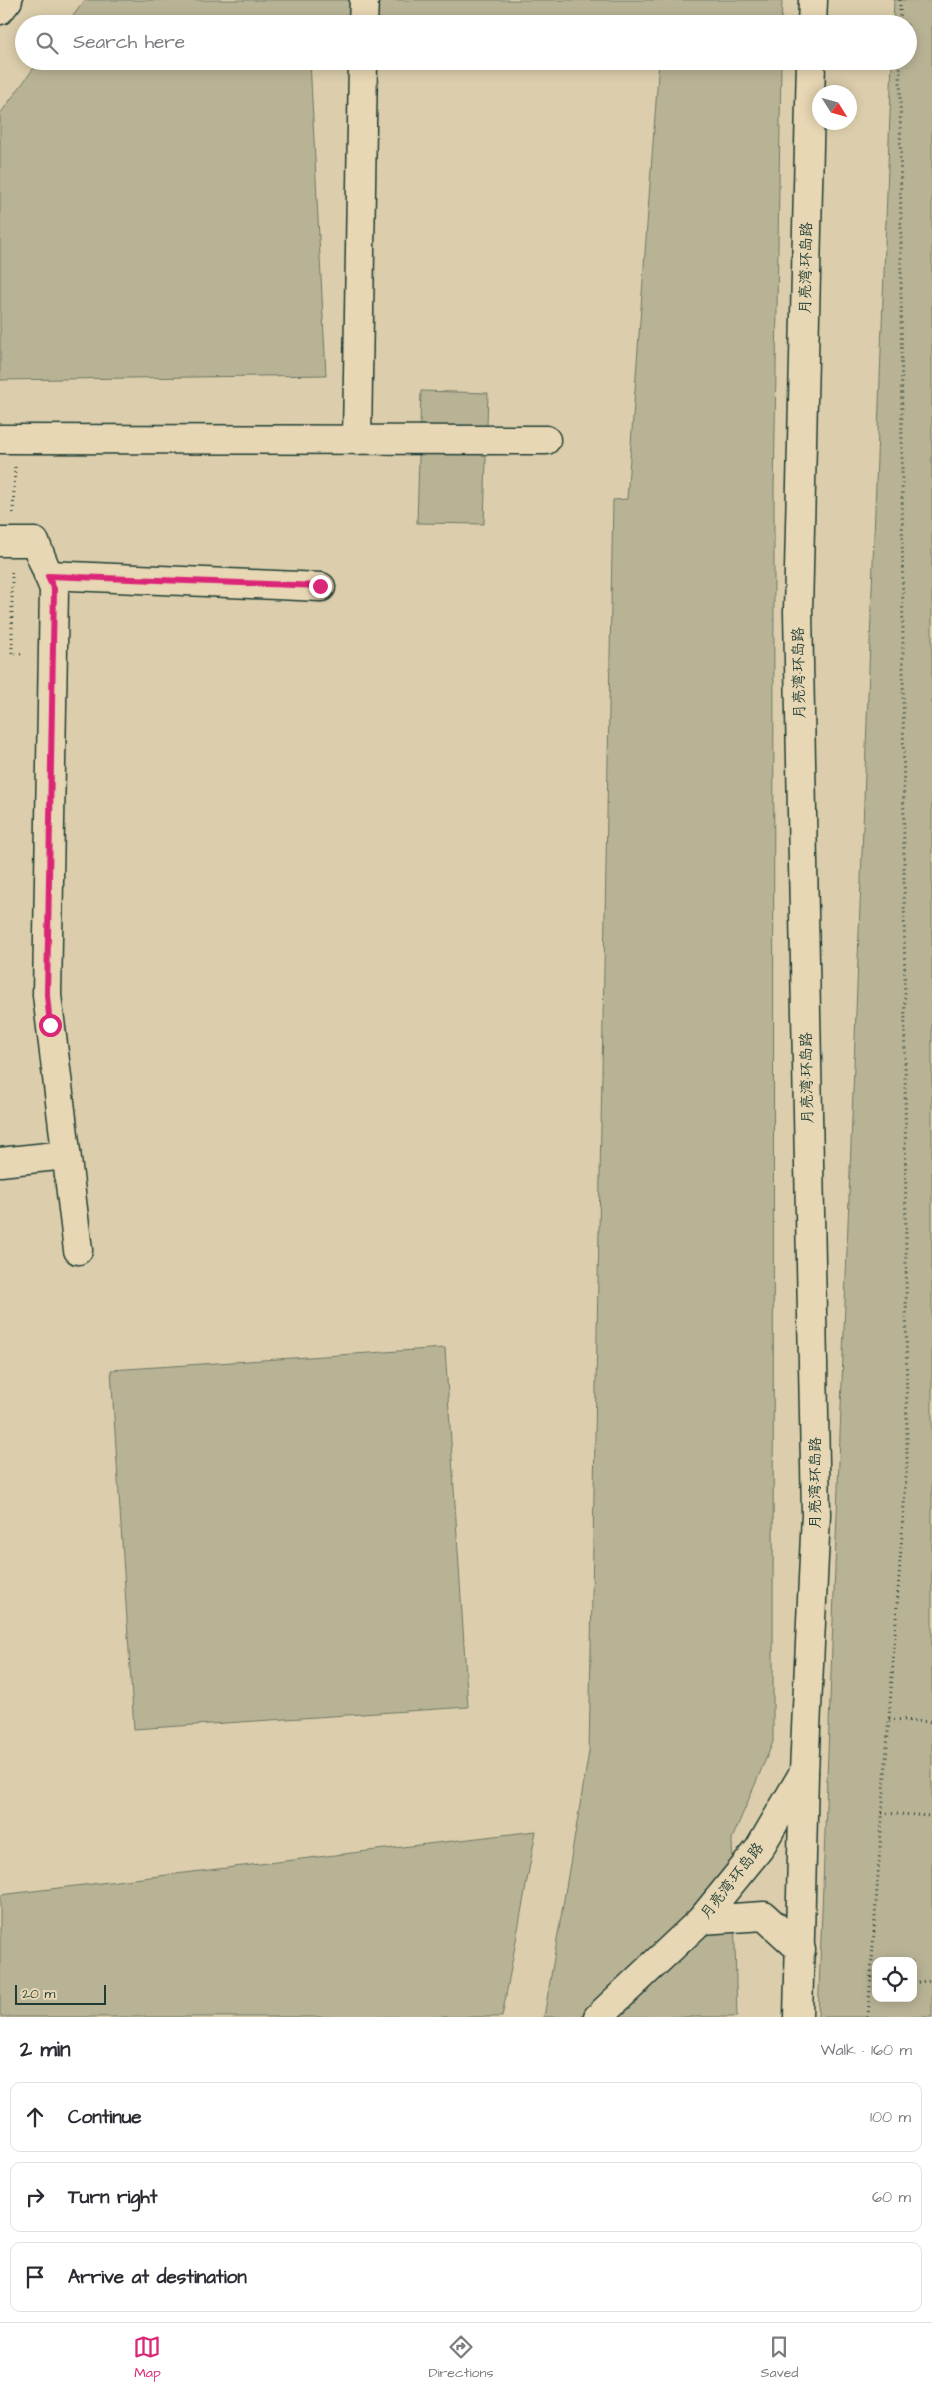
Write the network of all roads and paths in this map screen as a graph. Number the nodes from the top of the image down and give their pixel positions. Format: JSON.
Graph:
{"nodes":[{"id":1,"x":8,"y":0,"type":"edge"},
{"id":2,"x":364,"y":0,"type":"edge"},
{"id":3,"x":813,"y":0,"type":"edge"},
{"id":4,"x":900,"y":0,"type":"edge"},
{"id":5,"x":0,"y":10,"type":"edge"},
{"id":6,"x":363,"y":15,"type":"edge"},
{"id":7,"x":812,"y":15,"type":"edge"},
{"id":8,"x":900,"y":15,"type":"edge"},
{"id":9,"x":363,"y":70,"type":"edge"},
{"id":10,"x":811,"y":70,"type":"edge"},
{"id":11,"x":900,"y":70,"type":"edge"},
{"id":12,"x":0,"y":439,"type":"edge"},
{"id":13,"x":358,"y":440,"type":"junction"},
{"id":14,"x":546,"y":440,"type":"dead end"},
{"id":15,"x":0,"y":542,"type":"edge"},
{"id":16,"x":48,"y":576,"type":"junction"},
{"id":17,"x":320,"y":586,"type":"dead end"},
{"id":18,"x":66,"y":1155,"type":"junction"},
{"id":19,"x":0,"y":1162,"type":"edge"},
{"id":20,"x":78,"y":1250,"type":"dead end"},
{"id":21,"x":889,"y":1719,"type":"junction"},
{"id":22,"x":932,"y":1722,"type":"edge"},
{"id":23,"x":804,"y":1772,"type":"junction"},
{"id":24,"x":882,"y":1813,"type":"junction"},
{"id":25,"x":932,"y":1816,"type":"edge"},
{"id":26,"x":701,"y":1920,"type":"junction"},
{"id":27,"x":801,"y":1950,"type":"junction"},
{"id":28,"x":870,"y":1977,"type":"joint"},
{"id":29,"x":932,"y":1980,"type":"edge"},
{"id":30,"x":917,"y":1982,"type":"edge"},
{"id":31,"x":598,"y":2017,"type":"edge"},
{"id":32,"x":798,"y":2017,"type":"edge"},
{"id":33,"x":868,"y":2017,"type":"edge"}],
"edges":[{"from":1,"to":5,"type":"street"},
{"from":2,"to":6,"type":"street"},
{"from":3,"to":7,"type":"street"},
{"from":4,"to":8,"type":"path"},
{"from":9,"to":13,"type":"street"},
{"from":10,"to":23,"type":"street","name":"月亮湾·环岛路"},
{"from":11,"to":21,"type":"path"},
{"from":12,"to":13,"type":"street"},
{"from":13,"to":14,"type":"street"},
{"from":15,"to":16,"type":"street"},
{"from":16,"to":17,"type":"street"},
{"from":16,"to":18,"type":"street"},
{"from":18,"to":19,"type":"street"},
{"from":18,"to":20,"type":"street"},
{"from":21,"to":22,"type":"path"},
{"from":21,"to":24,"type":"path"},
{"from":23,"to":26,"type":"street","name":"月亮湾·环岛路"},
{"from":23,"to":27,"type":"street"},
{"from":24,"to":25,"type":"path"},
{"from":24,"to":28,"type":"path"},
{"from":26,"to":27,"type":"street"},
{"from":26,"to":31,"type":"street","name":"月亮湾·环岛路"},
{"from":27,"to":32,"type":"street"},
{"from":28,"to":33,"type":"path"},
{"from":29,"to":30,"type":"path"}]}
